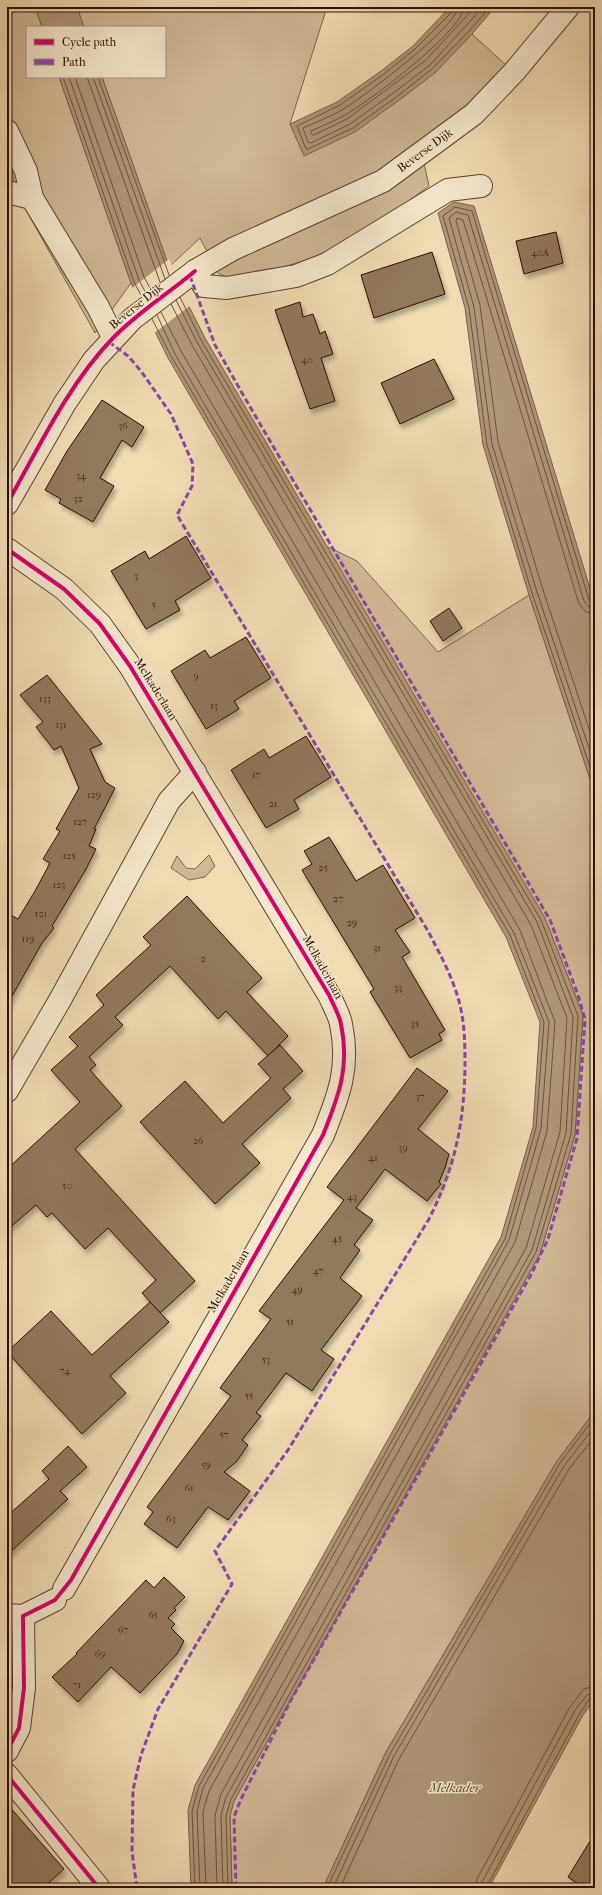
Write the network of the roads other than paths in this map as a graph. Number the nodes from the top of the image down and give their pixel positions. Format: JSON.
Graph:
{"nodes":[{"id":1,"x":568,"y":7,"type":"edge"},
{"id":2,"x":7,"y":131,"type":"edge"},
{"id":3,"x":481,"y":186,"type":"dead end"},
{"id":4,"x":7,"y":192,"type":"edge"},
{"id":5,"x":32,"y":198,"type":"junction"},
{"id":6,"x":196,"y":271,"type":"junction"},
{"id":7,"x":113,"y":337,"type":"junction"},
{"id":8,"x":7,"y":504,"type":"edge"},
{"id":9,"x":7,"y":549,"type":"edge"},
{"id":10,"x":195,"y":772,"type":"junction"},
{"id":11,"x":7,"y":1090,"type":"edge"},
{"id":12,"x":15,"y":1616,"type":"edge"},
{"id":13,"x":7,"y":1751,"type":"edge"},
{"id":14,"x":7,"y":1775,"type":"edge"},
{"id":15,"x":99,"y":1888,"type":"edge"}],
"edges":[{"from":1,"to":6,"type":"street","name":"Beverse Dijk"},
{"from":2,"to":5,"type":"street"},
{"from":3,"to":6,"type":"street"},
{"from":4,"to":5,"type":"street"},
{"from":5,"to":7,"type":"street"},
{"from":6,"to":7,"type":"street","name":"Beverse Dijk"},
{"from":7,"to":8,"type":"street","name":"Beverse Dijk"},
{"from":9,"to":10,"type":"street","name":"Melkaderlaan"},
{"from":10,"to":11,"type":"street"},
{"from":10,"to":12,"type":"street","name":"Melkaderlaan"},
{"from":12,"to":13,"type":"street"},
{"from":14,"to":15,"type":"street"}]}
